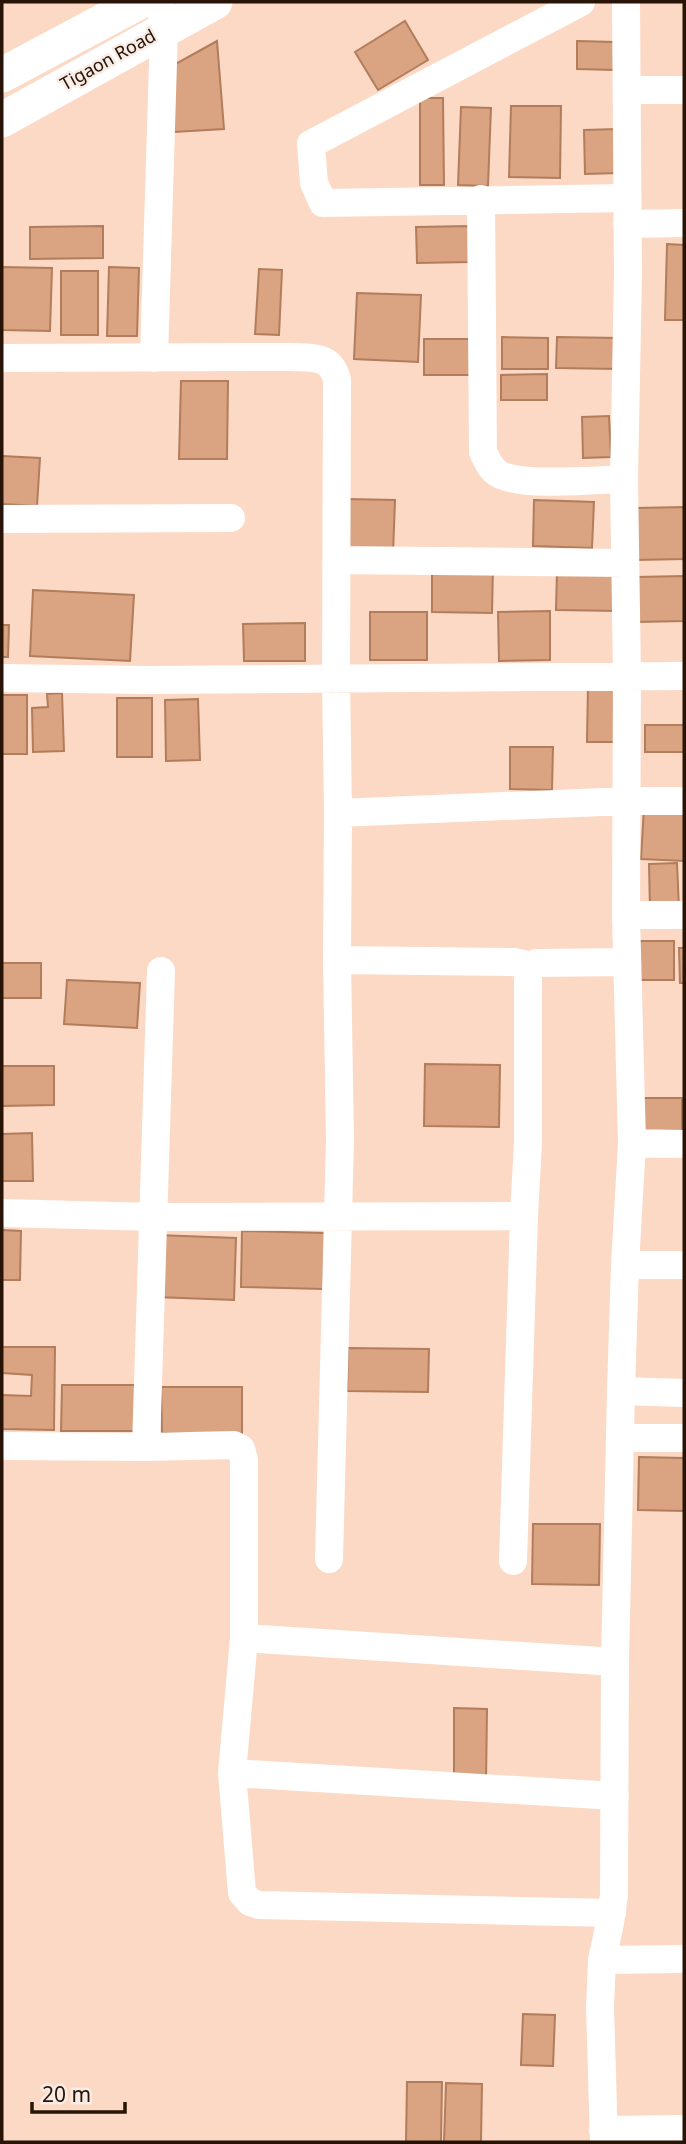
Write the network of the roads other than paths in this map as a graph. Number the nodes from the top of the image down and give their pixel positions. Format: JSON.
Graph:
{"nodes":[{"id":1,"x":139,"y":2,"type":"edge"},
{"id":2,"x":215,"y":2,"type":"edge"},
{"id":3,"x":581,"y":2,"type":"edge"},
{"id":4,"x":626,"y":2,"type":"edge"},
{"id":5,"x":162,"y":15,"type":"edge"},
{"id":6,"x":2,"y":75,"type":"edge"},
{"id":7,"x":627,"y":90,"type":"junction"},
{"id":8,"x":684,"y":90,"type":"edge"},
{"id":9,"x":2,"y":120,"type":"edge"},
{"id":10,"x":481,"y":199,"type":"junction"},
{"id":11,"x":628,"y":211,"type":"junction"},
{"id":12,"x":684,"y":223,"type":"edge"},
{"id":13,"x":2,"y":358,"type":"edge"},
{"id":14,"x":154,"y":358,"type":"junction"},
{"id":15,"x":624,"y":479,"type":"junction"},
{"id":16,"x":231,"y":518,"type":"dead end"},
{"id":17,"x":2,"y":519,"type":"edge"},
{"id":18,"x":337,"y":561,"type":"junction"},
{"id":19,"x":624,"y":563,"type":"junction"},
{"id":20,"x":626,"y":676,"type":"junction"},
{"id":21,"x":684,"y":676,"type":"edge"},
{"id":22,"x":2,"y":678,"type":"edge"},
{"id":23,"x":336,"y":678,"type":"junction"},
{"id":24,"x":626,"y":801,"type":"junction"},
{"id":25,"x":684,"y":801,"type":"edge"},
{"id":26,"x":338,"y":813,"type":"junction"},
{"id":27,"x":626,"y":915,"type":"junction"},
{"id":28,"x":684,"y":915,"type":"edge"},
{"id":29,"x":337,"y":960,"type":"junction"},
{"id":30,"x":627,"y":962,"type":"junction"},
{"id":31,"x":531,"y":966,"type":"junction"},
{"id":32,"x":161,"y":971,"type":"dead end"},
{"id":33,"x":632,"y":1143,"type":"junction"},
{"id":34,"x":684,"y":1144,"type":"edge"},
{"id":35,"x":2,"y":1213,"type":"edge"},
{"id":36,"x":338,"y":1215,"type":"junction"},
{"id":37,"x":524,"y":1216,"type":"junction"},
{"id":38,"x":155,"y":1217,"type":"junction"},
{"id":39,"x":625,"y":1265,"type":"junction"},
{"id":40,"x":684,"y":1265,"type":"edge"},
{"id":41,"x":621,"y":1391,"type":"junction"},
{"id":42,"x":684,"y":1392,"type":"edge"},
{"id":43,"x":621,"y":1438,"type":"junction"},
{"id":44,"x":684,"y":1438,"type":"edge"},
{"id":45,"x":2,"y":1446,"type":"edge"},
{"id":46,"x":146,"y":1447,"type":"junction"},
{"id":47,"x":329,"y":1559,"type":"dead end"},
{"id":48,"x":513,"y":1562,"type":"dead end"},
{"id":49,"x":244,"y":1638,"type":"junction"},
{"id":50,"x":615,"y":1662,"type":"junction"},
{"id":51,"x":232,"y":1773,"type":"junction"},
{"id":52,"x":615,"y":1796,"type":"junction"},
{"id":53,"x":612,"y":1913,"type":"junction"},
{"id":54,"x":684,"y":1959,"type":"edge"},
{"id":55,"x":602,"y":1960,"type":"junction"},
{"id":56,"x":684,"y":2129,"type":"edge"},
{"id":57,"x":603,"y":2136,"type":"edge"}],
"edges":[{"from":1,"to":6,"type":"street"},
{"from":2,"to":5,"type":"street","name":"Tigaon Road"},
{"from":3,"to":10,"type":"street"},
{"from":4,"to":7,"type":"street"},
{"from":5,"to":9,"type":"street","name":"Tigaon Road"},
{"from":5,"to":14,"type":"street"},
{"from":7,"to":8,"type":"street"},
{"from":7,"to":11,"type":"street"},
{"from":10,"to":11,"type":"street"},
{"from":10,"to":15,"type":"street"},
{"from":11,"to":12,"type":"street"},
{"from":11,"to":15,"type":"street"},
{"from":13,"to":14,"type":"street"},
{"from":14,"to":18,"type":"street"},
{"from":15,"to":19,"type":"street"},
{"from":16,"to":17,"type":"street"},
{"from":18,"to":19,"type":"street"},
{"from":18,"to":23,"type":"street"},
{"from":19,"to":20,"type":"street"},
{"from":20,"to":21,"type":"street"},
{"from":20,"to":23,"type":"street"},
{"from":20,"to":24,"type":"street"},
{"from":22,"to":23,"type":"street"},
{"from":23,"to":26,"type":"street"},
{"from":24,"to":25,"type":"street"},
{"from":24,"to":26,"type":"street"},
{"from":24,"to":27,"type":"street"},
{"from":26,"to":29,"type":"street"},
{"from":27,"to":28,"type":"street"},
{"from":27,"to":30,"type":"street"},
{"from":29,"to":31,"type":"street"},
{"from":29,"to":36,"type":"street"},
{"from":30,"to":31,"type":"street"},
{"from":30,"to":33,"type":"street"},
{"from":31,"to":37,"type":"street"},
{"from":32,"to":38,"type":"street"},
{"from":33,"to":34,"type":"street"},
{"from":33,"to":39,"type":"street"},
{"from":35,"to":38,"type":"street"},
{"from":36,"to":37,"type":"street"},
{"from":36,"to":38,"type":"street"},
{"from":36,"to":47,"type":"street"},
{"from":37,"to":48,"type":"street"},
{"from":38,"to":46,"type":"street"},
{"from":39,"to":40,"type":"street"},
{"from":39,"to":41,"type":"street"},
{"from":41,"to":42,"type":"street"},
{"from":41,"to":43,"type":"street"},
{"from":43,"to":44,"type":"street"},
{"from":43,"to":50,"type":"street"},
{"from":45,"to":46,"type":"street"},
{"from":46,"to":49,"type":"street"},
{"from":49,"to":50,"type":"street"},
{"from":49,"to":51,"type":"street"},
{"from":50,"to":52,"type":"street"},
{"from":51,"to":52,"type":"street"},
{"from":51,"to":53,"type":"street"},
{"from":52,"to":53,"type":"street"},
{"from":53,"to":55,"type":"street"},
{"from":54,"to":55,"type":"street"},
{"from":55,"to":57,"type":"street"},
{"from":56,"to":57,"type":"street"}]}
